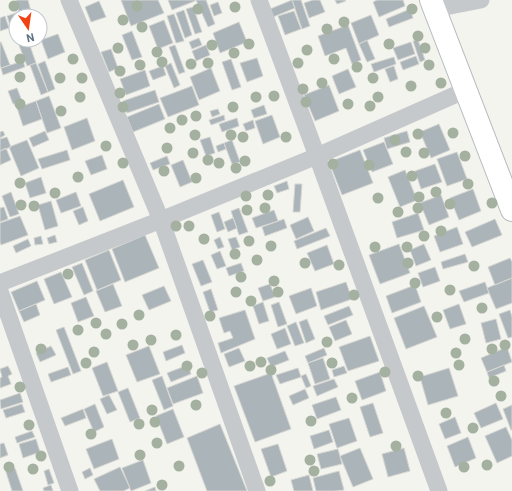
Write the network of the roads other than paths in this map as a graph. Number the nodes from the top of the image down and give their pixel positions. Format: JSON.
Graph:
{"nodes":[{"id":1,"x":69,"y":0,"type":"edge"},
{"id":2,"x":259,"y":0,"type":"edge"},
{"id":3,"x":481,"y":0,"type":"edge"},
{"id":4,"x":433,"y":4,"type":"edge"},
{"id":5,"x":466,"y":90,"type":"junction"},
{"id":6,"x":317,"y":156,"type":"junction"},
{"id":7,"x":512,"y":210,"type":"edge"},
{"id":8,"x":161,"y":220,"type":"junction"},
{"id":9,"x":0,"y":283,"type":"edge"},
{"id":10,"x":0,"y":290,"type":"edge"},
{"id":11,"x":70,"y":491,"type":"edge"},
{"id":12,"x":257,"y":491,"type":"edge"},
{"id":13,"x":439,"y":491,"type":"edge"}],
"edges":[{"from":1,"to":8,"type":"street"},
{"from":2,"to":6,"type":"street"},
{"from":3,"to":4,"type":"street"},
{"from":4,"to":5,"type":"street"},
{"from":5,"to":6,"type":"street"},
{"from":5,"to":7,"type":"street"},
{"from":6,"to":8,"type":"street"},
{"from":6,"to":13,"type":"street"},
{"from":8,"to":9,"type":"street"},
{"from":8,"to":12,"type":"street"},
{"from":10,"to":11,"type":"street"}]}
